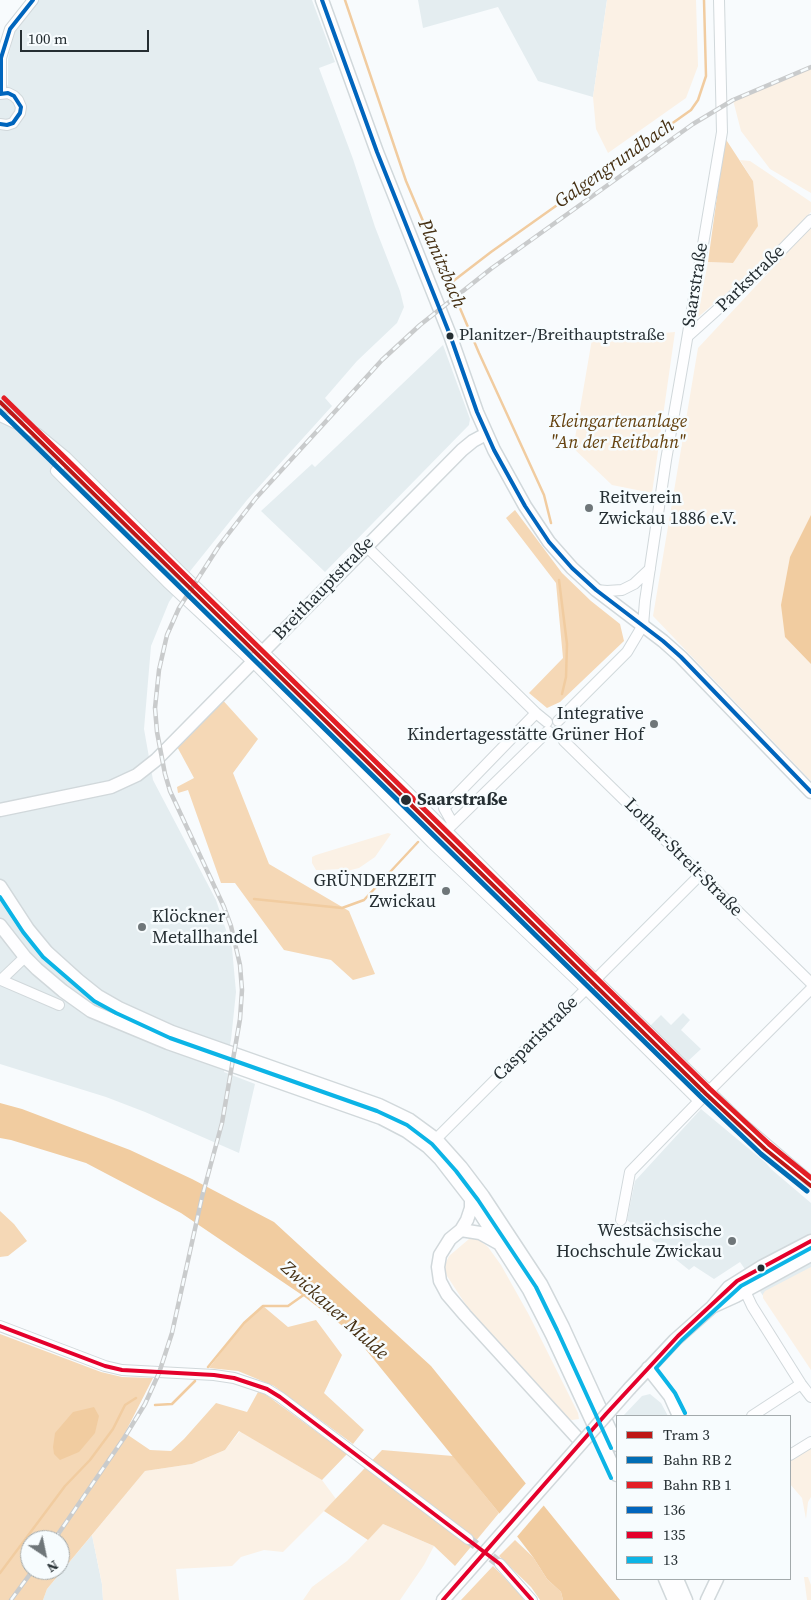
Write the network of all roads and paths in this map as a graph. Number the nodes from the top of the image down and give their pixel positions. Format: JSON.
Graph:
{"nodes":[{"id":1,"x":33,"y":0,"type":"edge"},
{"id":2,"x":322,"y":0,"type":"edge"},
{"id":3,"x":719,"y":0,"type":"edge"},
{"id":4,"x":0,"y":94,"type":"edge"},
{"id":5,"x":0,"y":124,"type":"edge"},
{"id":6,"x":811,"y":220,"type":"edge"},
{"id":7,"x":688,"y":336,"type":"junction"},
{"id":8,"x":0,"y":416,"type":"edge"},
{"id":9,"x":486,"y":434,"type":"junction"},
{"id":10,"x":66,"y":457,"type":"junction"},
{"id":11,"x":366,"y":546,"type":"junction"},
{"id":12,"x":650,"y":569,"type":"junction"},
{"id":13,"x":596,"y":590,"type":"junction"},
{"id":14,"x":642,"y":625,"type":"junction"},
{"id":15,"x":263,"y":652,"type":"junction"},
{"id":16,"x":253,"y":662,"type":"junction"},
{"id":17,"x":536,"y":713,"type":"junction"},
{"id":18,"x":553,"y":726,"type":"junction"},
{"id":19,"x":811,"y":792,"type":"edge"},
{"id":20,"x":0,"y":810,"type":"edge"},
{"id":21,"x":450,"y":827,"type":"junction"},
{"id":22,"x":700,"y":875,"type":"junction"},
{"id":23,"x":0,"y":886,"type":"edge"},
{"id":24,"x":0,"y":925,"type":"edge"},
{"id":25,"x":25,"y":957,"type":"junction"},
{"id":26,"x":1,"y":979,"type":"edge"},
{"id":27,"x":595,"y":980,"type":"junction"},
{"id":28,"x":811,"y":983,"type":"edge"},
{"id":29,"x":586,"y":989,"type":"junction"},
{"id":30,"x":811,"y":989,"type":"edge"},
{"id":31,"x":59,"y":1005,"type":"dead end"},
{"id":32,"x":710,"y":1090,"type":"junction"},
{"id":33,"x":699,"y":1101,"type":"junction"},
{"id":34,"x":436,"y":1140,"type":"junction"},
{"id":35,"x":811,"y":1182,"type":"edge"},
{"id":36,"x":471,"y":1198,"type":"junction"},
{"id":37,"x":621,"y":1220,"type":"dead end"},
{"id":38,"x":461,"y":1230,"type":"junction"},
{"id":39,"x":811,"y":1241,"type":"edge"},
{"id":40,"x":501,"y":1244,"type":"junction"},
{"id":41,"x":811,"y":1255,"type":"edge"},
{"id":42,"x":750,"y":1273,"type":"junction"},
{"id":43,"x":745,"y":1291,"type":"junction"},
{"id":44,"x":712,"y":1307,"type":"junction"},
{"id":45,"x":0,"y":1326,"type":"edge"},
{"id":46,"x":648,"y":1368,"type":"junction"},
{"id":47,"x":801,"y":1384,"type":"junction"},
{"id":48,"x":811,"y":1397,"type":"edge"},
{"id":49,"x":679,"y":1415,"type":"edge"},
{"id":50,"x":754,"y":1415,"type":"edge"},
{"id":51,"x":581,"y":1442,"type":"junction"},
{"id":52,"x":811,"y":1442,"type":"edge"},
{"id":53,"x":616,"y":1443,"type":"edge"},
{"id":54,"x":791,"y":1455,"type":"edge"},
{"id":55,"x":616,"y":1473,"type":"edge"},
{"id":56,"x":468,"y":1539,"type":"tunnel mouth"},
{"id":57,"x":500,"y":1564,"type":"tunnel mouth"},
{"id":58,"x":665,"y":1580,"type":"edge"},
{"id":59,"x":677,"y":1580,"type":"edge"},
{"id":60,"x":717,"y":1580,"type":"edge"},
{"id":61,"x":443,"y":1600,"type":"edge"},
{"id":62,"x":532,"y":1600,"type":"edge"},
{"id":63,"x":674,"y":1600,"type":"edge"},
{"id":64,"x":686,"y":1600,"type":"edge"},
{"id":65,"x":707,"y":1600,"type":"edge"}],
"edges":[{"from":1,"to":4,"type":"street"},
{"from":2,"to":9,"type":"main road"},
{"from":3,"to":7,"type":"street","name":"Saarstraße"},
{"from":4,"to":5,"type":"street"},
{"from":6,"to":7,"type":"street","name":"Parkstraße"},
{"from":7,"to":12,"type":"street","name":"Saarstraße"},
{"from":8,"to":10,"type":"street"},
{"from":9,"to":11,"type":"main road","name":"Breithauptstraße"},
{"from":9,"to":13,"type":"main road"},
{"from":10,"to":15,"type":"street"},
{"from":10,"to":16,"type":"street"},
{"from":11,"to":15,"type":"main road","name":"Breithauptstraße"},
{"from":11,"to":17,"type":"street","name":"Lothar-Streit-Straße"},
{"from":12,"to":13,"type":"street"},
{"from":12,"to":14,"type":"street","name":"Saarstraße"},
{"from":13,"to":14,"type":"main road"},
{"from":14,"to":18,"type":"street","name":"Saarstraße"},
{"from":14,"to":19,"type":"main road"},
{"from":15,"to":16,"type":"main road","name":"Breithauptstraße"},
{"from":15,"to":21,"type":"street"},
{"from":16,"to":20,"type":"main road","name":"Breithauptstraße"},
{"from":16,"to":29,"type":"street"},
{"from":17,"to":18,"type":"street","name":"Lothar-Streit-Straße"},
{"from":17,"to":21,"type":"street"},
{"from":18,"to":21,"type":"street","name":"Saarstraße"},
{"from":18,"to":22,"type":"street","name":"Lothar-Streit-Straße"},
{"from":21,"to":27,"type":"street"},
{"from":22,"to":27,"type":"street","name":"Casparistraße"},
{"from":22,"to":28,"type":"street","name":"Lothar-Streit-Straße"},
{"from":23,"to":34,"type":"main road"},
{"from":24,"to":25,"type":"main road"},
{"from":25,"to":26,"type":"street"},
{"from":25,"to":36,"type":"main road"},
{"from":26,"to":31,"type":"street"},
{"from":27,"to":29,"type":"street","name":"Casparistraße"},
{"from":27,"to":32,"type":"street"},
{"from":29,"to":33,"type":"street"},
{"from":29,"to":34,"type":"street","name":"Casparistraße"},
{"from":30,"to":32,"type":"street"},
{"from":32,"to":33,"type":"street"},
{"from":32,"to":35,"type":"street"},
{"from":33,"to":37,"type":"street"},
{"from":34,"to":53,"type":"main road"},
{"from":36,"to":38,"type":"main road"},
{"from":36,"to":40,"type":"main road"},
{"from":38,"to":40,"type":"main road"},
{"from":38,"to":51,"type":"main road"},
{"from":39,"to":42,"type":"main road"},
{"from":40,"to":55,"type":"main road"},
{"from":41,"to":43,"type":"main road"},
{"from":42,"to":43,"type":"street"},
{"from":42,"to":44,"type":"main road"},
{"from":43,"to":44,"type":"main road"},
{"from":43,"to":47,"type":"street"},
{"from":44,"to":46,"type":"main road"},
{"from":45,"to":56,"type":"street"},
{"from":46,"to":49,"type":"main road"},
{"from":46,"to":51,"type":"main road","bridge":true},
{"from":47,"to":48,"type":"street"},
{"from":47,"to":50,"type":"street"},
{"from":51,"to":61,"type":"main road","bridge":true},
{"from":52,"to":54,"type":"street"},
{"from":57,"to":62,"type":"street"},
{"from":58,"to":63,"type":"main road"},
{"from":59,"to":64,"type":"main road"},
{"from":60,"to":65,"type":"main road"}]}
